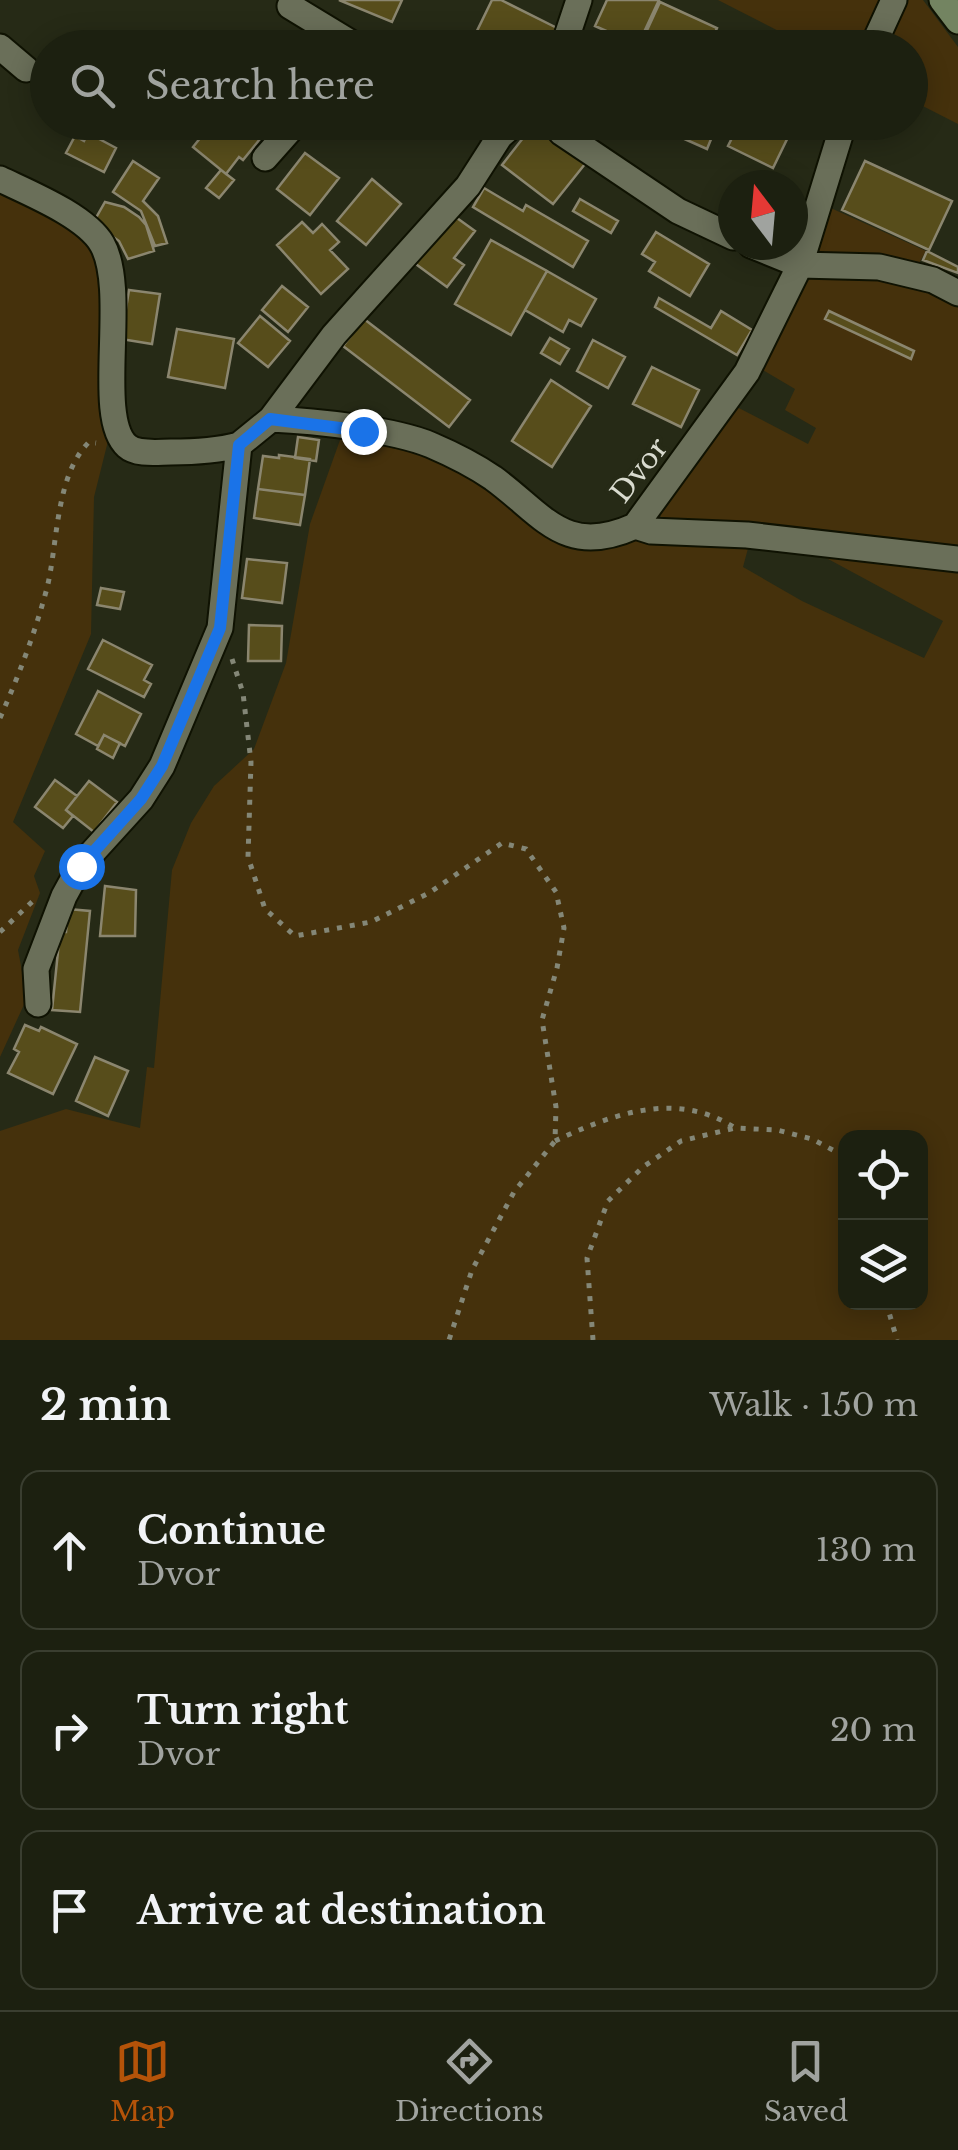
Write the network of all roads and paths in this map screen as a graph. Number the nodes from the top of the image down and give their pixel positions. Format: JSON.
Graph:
{"nodes":[{"id":1,"x":579,"y":0,"type":"edge"},
{"id":2,"x":894,"y":0,"type":"edge"},
{"id":3,"x":942,"y":0,"type":"edge"},
{"id":4,"x":290,"y":6,"type":"dead end"},
{"id":5,"x":958,"y":21,"type":"edge"},
{"id":6,"x":329,"y":30,"type":"edge"},
{"id":7,"x":569,"y":30,"type":"edge"},
{"id":8,"x":880,"y":30,"type":"edge"},
{"id":9,"x":0,"y":47,"type":"edge"},
{"id":10,"x":26,"y":69,"type":"dead end"},
{"id":11,"x":281,"y":140,"type":"edge"},
{"id":12,"x":491,"y":140,"type":"edge"},
{"id":13,"x":572,"y":140,"type":"edge"},
{"id":14,"x":838,"y":140,"type":"edge"},
{"id":15,"x":265,"y":158,"type":"dead end"},
{"id":16,"x":0,"y":179,"type":"edge"},
{"id":17,"x":718,"y":230,"type":"edge"},
{"id":18,"x":788,"y":260,"type":"edge"},
{"id":19,"x":800,"y":265,"type":"junction"},
{"id":20,"x":958,"y":292,"type":"edge"},
{"id":21,"x":270,"y":419,"type":"junction"},
{"id":22,"x":101,"y":443,"type":"dead end"},
{"id":23,"x":239,"y":445,"type":"junction"},
{"id":24,"x":635,"y":526,"type":"junction"},
{"id":25,"x":958,"y":559,"type":"edge"},
{"id":26,"x":220,"y":628,"type":"junction"},
{"id":27,"x":0,"y":718,"type":"edge"},
{"id":28,"x":38,"y":1004,"type":"dead end"},
{"id":29,"x":735,"y":1128,"type":"junction"},
{"id":30,"x":555,"y":1141,"type":"junction"},
{"id":31,"x":838,"y":1153,"type":"edge"},
{"id":32,"x":887,"y":1310,"type":"edge"},
{"id":33,"x":449,"y":1340,"type":"edge"},
{"id":34,"x":593,"y":1340,"type":"edge"},
{"id":35,"x":897,"y":1340,"type":"edge"}],
"edges":[{"from":1,"to":7,"type":"street"},
{"from":2,"to":8,"type":"street"},
{"from":3,"to":5,"type":"street"},
{"from":4,"to":6,"type":"street"},
{"from":9,"to":10,"type":"street"},
{"from":11,"to":15,"type":"street"},
{"from":12,"to":21,"type":"street"},
{"from":13,"to":17,"type":"street"},
{"from":14,"to":19,"type":"street","name":"Dvor"},
{"from":16,"to":23,"type":"street"},
{"from":18,"to":19,"type":"street"},
{"from":19,"to":20,"type":"street"},
{"from":19,"to":24,"type":"street","name":"Dvor"},
{"from":21,"to":23,"type":"street"},
{"from":21,"to":24,"type":"street","name":"Dvor"},
{"from":22,"to":27,"type":"path"},
{"from":23,"to":26,"type":"street"},
{"from":24,"to":25,"type":"street"},
{"from":26,"to":28,"type":"street"},
{"from":26,"to":30,"type":"path"},
{"from":29,"to":30,"type":"path"},
{"from":29,"to":31,"type":"path"},
{"from":29,"to":34,"type":"path"},
{"from":30,"to":33,"type":"path"},
{"from":32,"to":35,"type":"path"}]}
